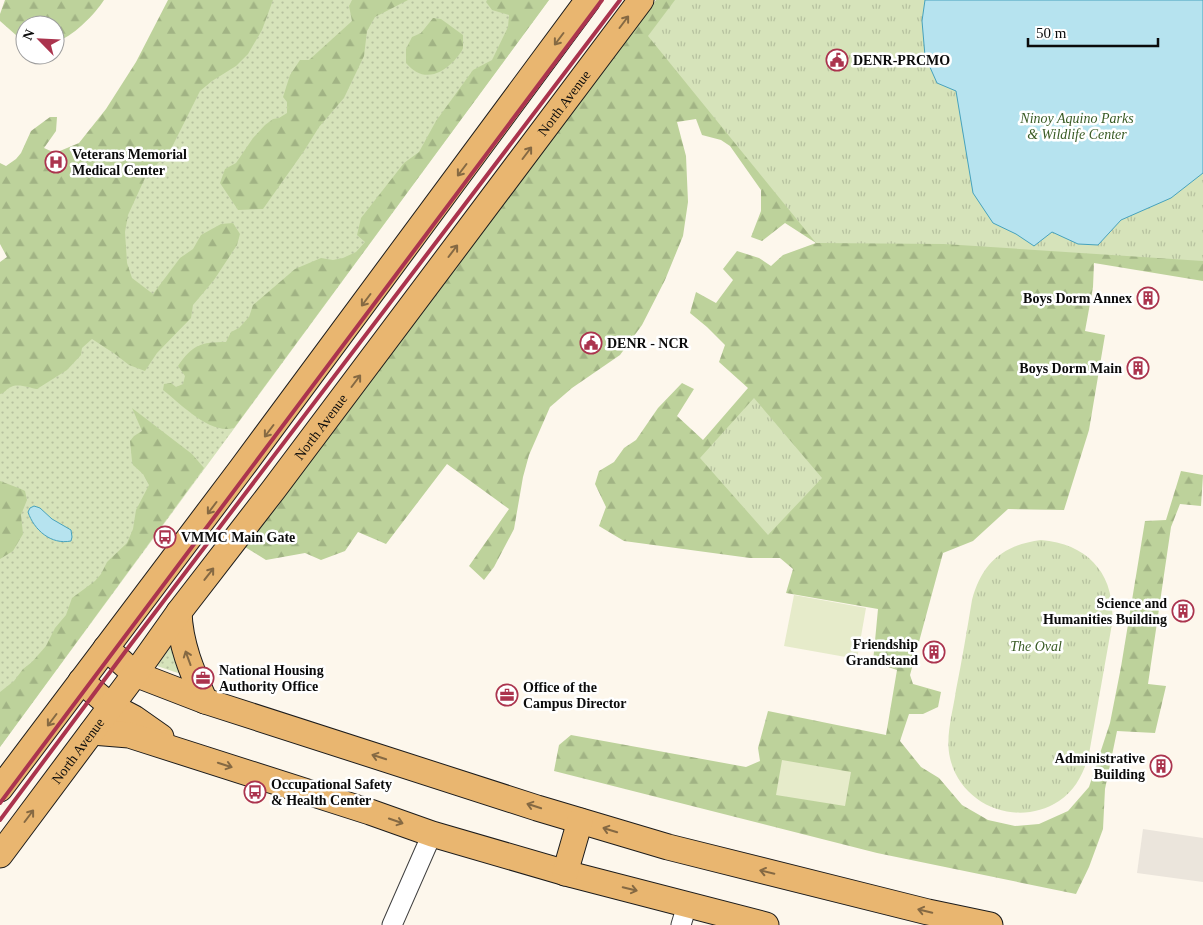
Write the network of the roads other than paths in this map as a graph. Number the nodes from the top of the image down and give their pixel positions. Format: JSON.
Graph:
{"nodes":[{"id":1,"x":588,"y":0,"type":"edge"},
{"id":2,"x":641,"y":0,"type":"edge"},
{"id":3,"x":179,"y":612,"type":"junction"},
{"id":4,"x":106,"y":648,"type":"junction"},
{"id":5,"x":135,"y":674,"type":"junction"},
{"id":6,"x":81,"y":681,"type":"junction"},
{"id":7,"x":205,"y":701,"type":"junction"},
{"id":8,"x":111,"y":706,"type":"junction"},
{"id":9,"x":92,"y":732,"type":"junction"},
{"id":10,"x":179,"y":750,"type":"junction"},
{"id":11,"x":0,"y":789,"type":"edge"},
{"id":12,"x":580,"y":821,"type":"junction"},
{"id":13,"x":432,"y":834,"type":"junction"},
{"id":14,"x":0,"y":856,"type":"edge"},
{"id":15,"x":566,"y":873,"type":"junction"},
{"id":16,"x":684,"y":915,"type":"edge"},
{"id":17,"x":392,"y":925,"type":"edge"},
{"id":18,"x":766,"y":925,"type":"edge"},
{"id":19,"x":990,"y":925,"type":"edge"}],
"edges":[{"from":1,"to":4,"type":"main road","one_way":true},
{"from":3,"to":2,"type":"main road","name":"North Avenue","one_way":true},
{"from":3,"to":5,"type":"main road","name":"North Avenue"},
{"from":7,"to":3,"type":"main road","one_way":true},
{"from":4,"to":5,"type":"main road"},
{"from":4,"to":6,"type":"main road"},
{"from":5,"to":7,"type":"main road"},
{"from":5,"to":8,"type":"main road","name":"North Avenue"},
{"from":6,"to":8,"type":"main road"},
{"from":6,"to":11,"type":"main road","one_way":true},
{"from":12,"to":7,"type":"main road","one_way":true},
{"from":8,"to":9,"type":"main road","name":"North Avenue"},
{"from":8,"to":10,"type":"main road"},
{"from":9,"to":10,"type":"main road"},
{"from":14,"to":9,"type":"main road","name":"North Avenue","one_way":true},
{"from":10,"to":13,"type":"main road","one_way":true},
{"from":12,"to":15,"type":"main road"},
{"from":19,"to":12,"type":"main road","one_way":true},
{"from":13,"to":15,"type":"main road"},
{"from":13,"to":17,"type":"street"},
{"from":15,"to":16,"type":"main road","one_way":true},
{"from":16,"to":18,"type":"main road"}]}
